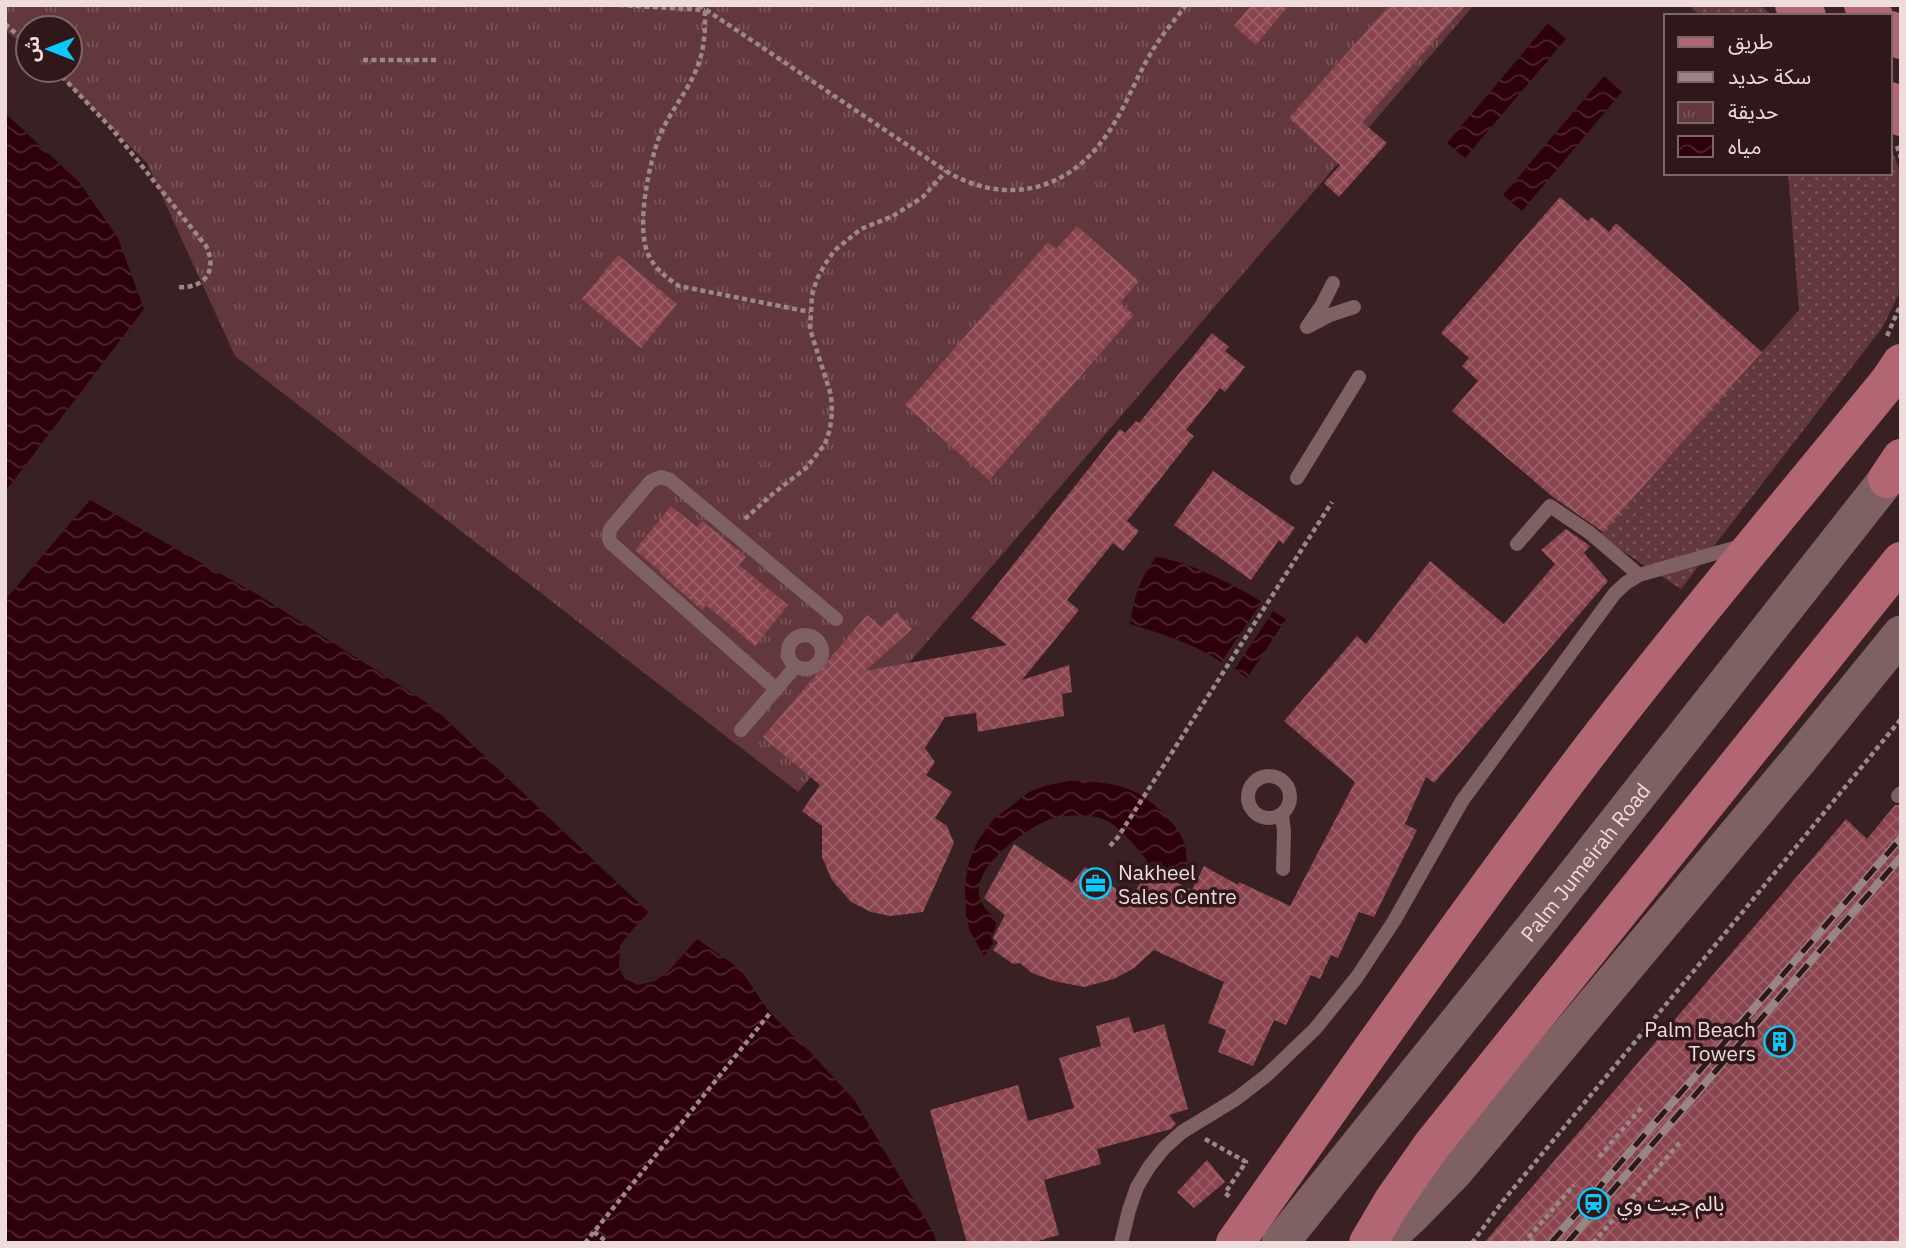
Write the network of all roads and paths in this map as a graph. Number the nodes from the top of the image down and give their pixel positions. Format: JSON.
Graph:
{"nodes":[{"id":1,"x":619,"y":5,"type":"edge"},
{"id":2,"x":699,"y":5,"type":"edge"},
{"id":3,"x":1186,"y":5,"type":"edge"},
{"id":4,"x":705,"y":10,"type":"junction"},
{"id":5,"x":363,"y":60,"type":"dead end"},
{"id":6,"x":438,"y":61,"type":"dead end"},
{"id":7,"x":69,"y":84,"type":"edge"},
{"id":8,"x":946,"y":171,"type":"junction"},
{"id":9,"x":1333,"y":283,"type":"dead end"},
{"id":10,"x":178,"y":287,"type":"dead end"},
{"id":11,"x":1354,"y":307,"type":"dead end"},
{"id":12,"x":810,"y":312,"type":"junction"},
{"id":13,"x":1901,"y":363,"type":"edge"},
{"id":14,"x":1359,"y":376,"type":"dead end"},
{"id":15,"x":1896,"y":468,"type":"edge"},
{"id":16,"x":1297,"y":478,"type":"dead end"},
{"id":17,"x":1332,"y":502,"type":"dead end"},
{"id":18,"x":732,"y":532,"type":"junction"},
{"id":19,"x":1758,"y":541,"type":"junction"},
{"id":20,"x":1517,"y":544,"type":"dead end"},
{"id":21,"x":1901,"y":562,"type":"edge"},
{"id":22,"x":1639,"y":575,"type":"junction"},
{"id":23,"x":836,"y":619,"type":"dead end"},
{"id":24,"x":1901,"y":634,"type":"edge"},
{"id":25,"x":796,"y":666,"type":"dead end"},
{"id":26,"x":776,"y":689,"type":"junction"},
{"id":27,"x":1901,"y":719,"type":"edge"},
{"id":28,"x":741,"y":730,"type":"dead end"},
{"id":29,"x":1282,"y":814,"type":"dead end"},
{"id":30,"x":1110,"y":846,"type":"dead end"},
{"id":31,"x":1283,"y":869,"type":"dead end"},
{"id":32,"x":770,"y":1013,"type":"dead end"},
{"id":33,"x":1642,"y":1107,"type":"dead end"},
{"id":34,"x":1187,"y":1129,"type":"junction"},
{"id":35,"x":1681,"y":1141,"type":"dead end"},
{"id":36,"x":1599,"y":1157,"type":"dead end"},
{"id":37,"x":1246,"y":1162,"type":"dead end"},
{"id":38,"x":1574,"y":1185,"type":"dead end"},
{"id":39,"x":594,"y":1232,"type":"junction"},
{"id":40,"x":1238,"y":1238,"type":"edge"},
{"id":41,"x":584,"y":1243,"type":"edge"},
{"id":42,"x":608,"y":1243,"type":"edge"},
{"id":43,"x":1121,"y":1243,"type":"edge"},
{"id":44,"x":1280,"y":1243,"type":"edge"},
{"id":45,"x":1368,"y":1243,"type":"edge"},
{"id":46,"x":1381,"y":1243,"type":"edge"},
{"id":47,"x":1472,"y":1243,"type":"edge"},
{"id":48,"x":1534,"y":1243,"type":"edge"},
{"id":49,"x":1593,"y":1243,"type":"edge"}],
"edges":[{"from":1,"to":4,"type":"path"},
{"from":2,"to":4,"type":"path"},
{"from":3,"to":8,"type":"path"},
{"from":4,"to":8,"type":"path"},
{"from":4,"to":12,"type":"path"},
{"from":5,"to":6,"type":"path"},
{"from":7,"to":10,"type":"path"},
{"from":8,"to":12,"type":"path"},
{"from":9,"to":11,"type":"lane"},
{"from":12,"to":18,"type":"path"},
{"from":13,"to":19,"type":"main road"},
{"from":14,"to":16,"type":"lane"},
{"from":15,"to":44,"type":"main road","name":"Palm Jumeirah Road"},
{"from":17,"to":30,"type":"path"},
{"from":18,"to":23,"type":"lane"},
{"from":18,"to":26,"type":"lane"},
{"from":19,"to":22,"type":"lane"},
{"from":19,"to":40,"type":"main road"},
{"from":20,"to":22,"type":"lane"},
{"from":21,"to":45,"type":"main road"},
{"from":22,"to":34,"type":"lane"},
{"from":24,"to":46,"type":"main road"},
{"from":25,"to":26,"type":"lane"},
{"from":26,"to":28,"type":"lane"},
{"from":27,"to":47,"type":"path"},
{"from":29,"to":31,"type":"lane"},
{"from":32,"to":39,"type":"path"},
{"from":33,"to":36,"type":"path"},
{"from":34,"to":37,"type":"path"},
{"from":34,"to":43,"type":"lane"},
{"from":35,"to":49,"type":"path"},
{"from":38,"to":48,"type":"path"},
{"from":39,"to":41,"type":"path"},
{"from":39,"to":42,"type":"path"}]}
